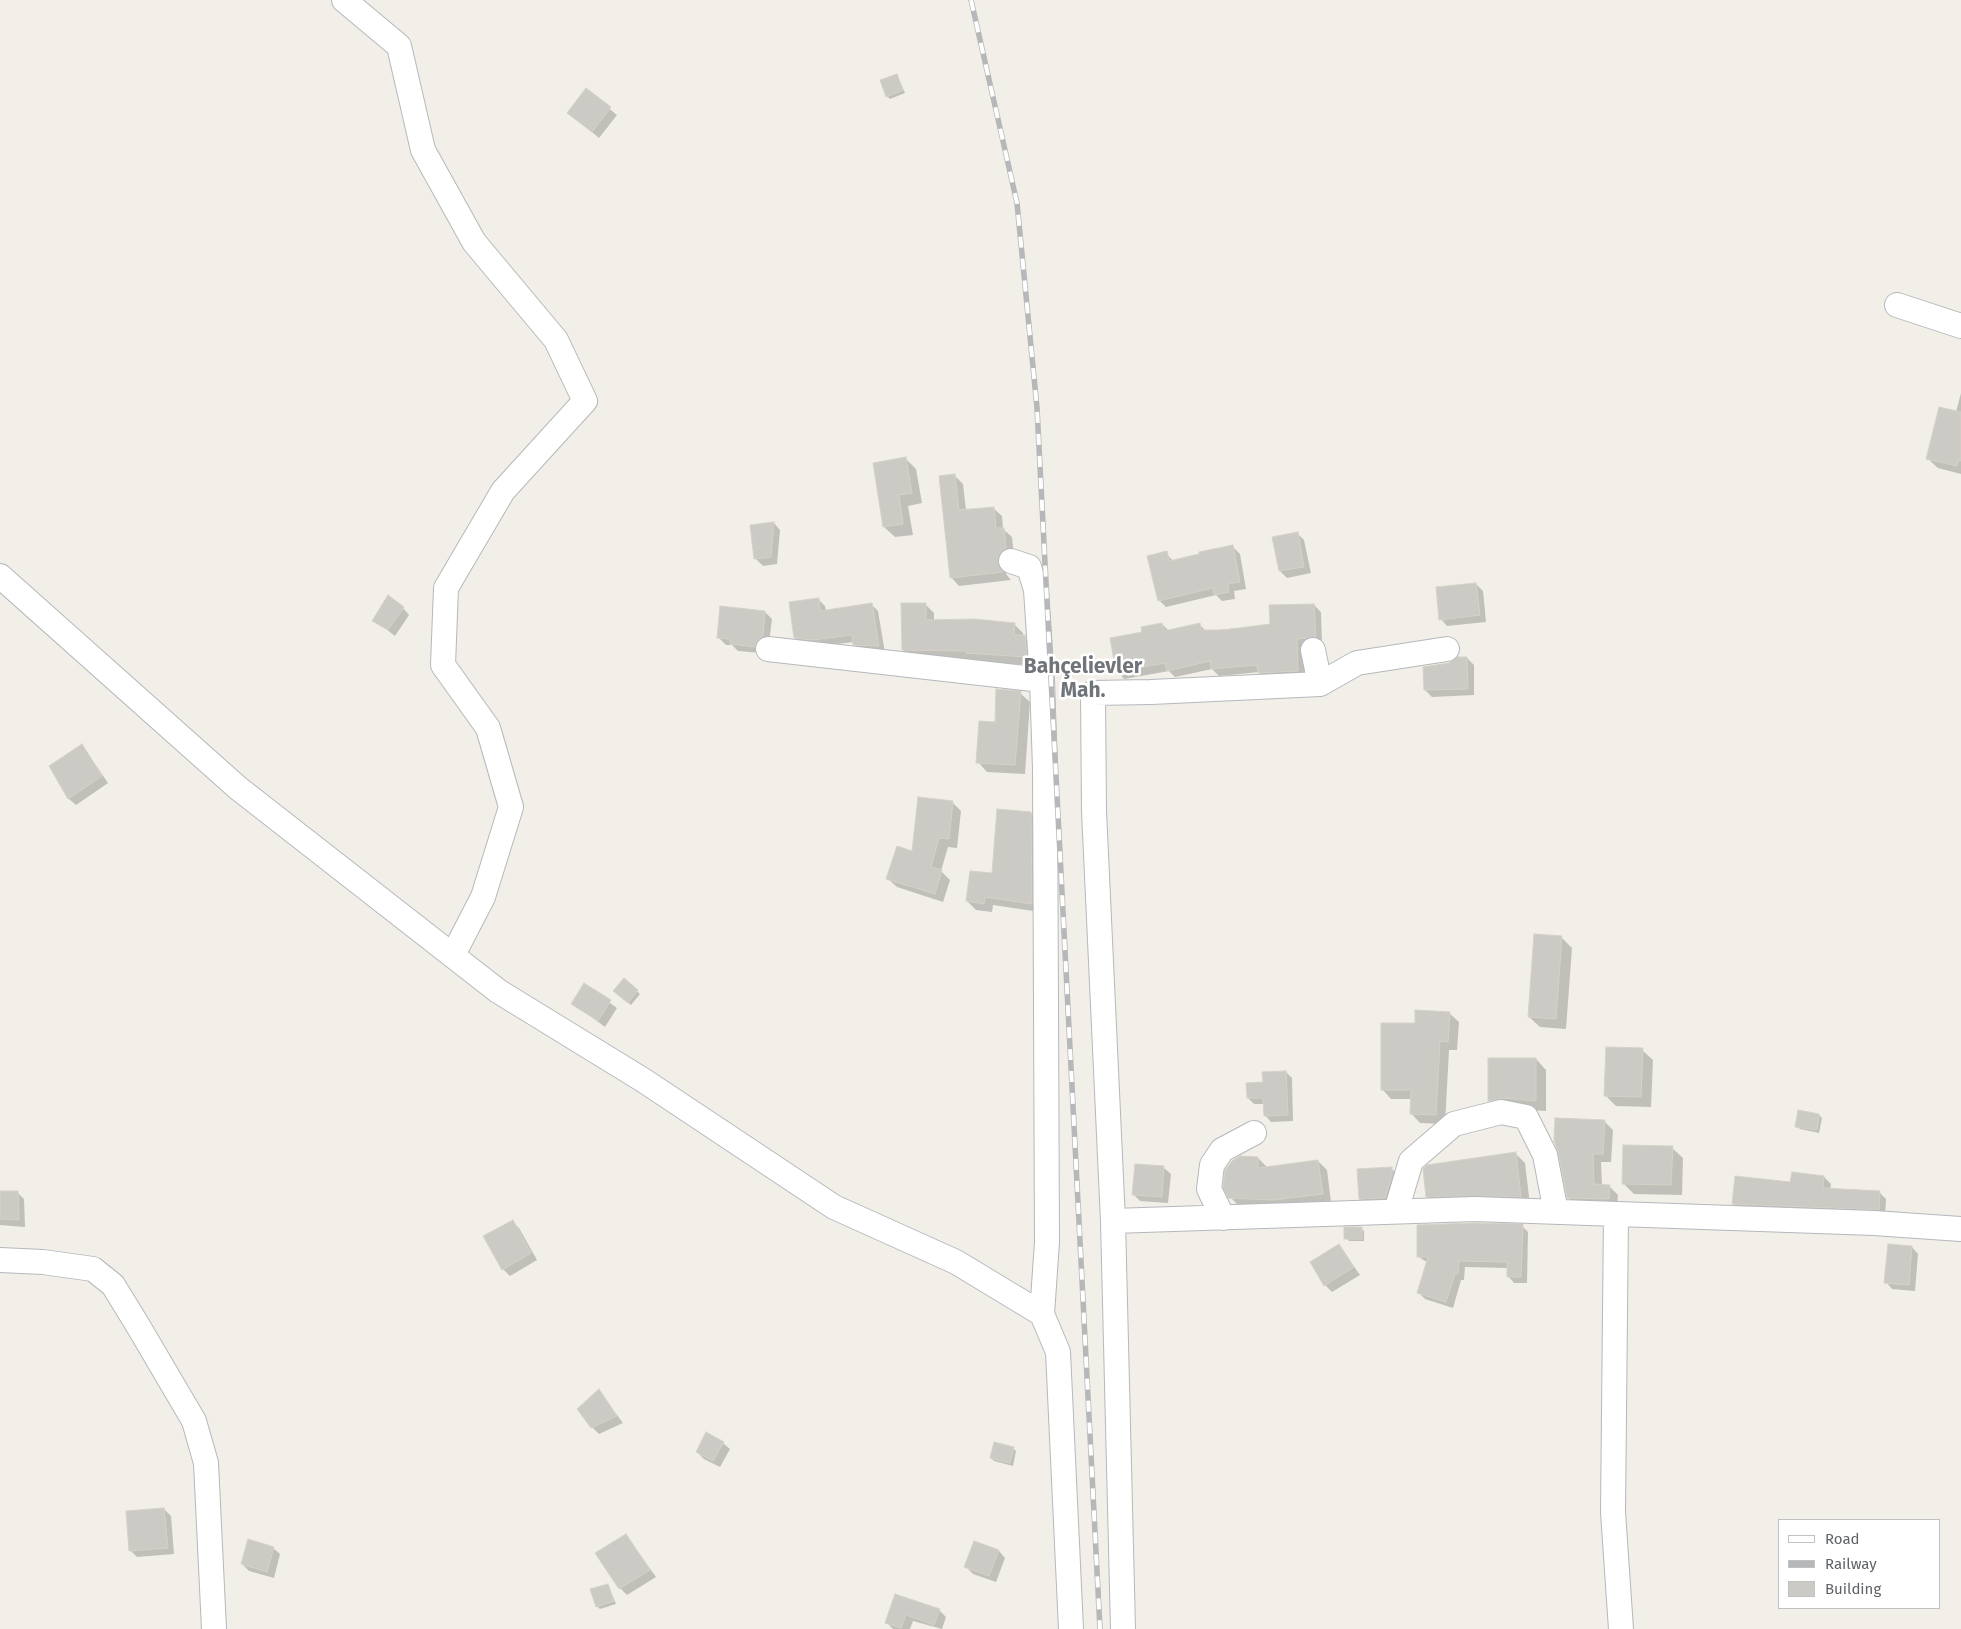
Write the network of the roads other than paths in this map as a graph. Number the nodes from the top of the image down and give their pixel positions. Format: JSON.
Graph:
{"nodes":[{"id":1,"x":344,"y":0,"type":"edge"},
{"id":2,"x":1897,"y":305,"type":"dead end"},
{"id":3,"x":1961,"y":326,"type":"edge"},
{"id":4,"x":1011,"y":561,"type":"dead end"},
{"id":5,"x":0,"y":576,"type":"edge"},
{"id":6,"x":768,"y":649,"type":"dead end"},
{"id":7,"x":1447,"y":649,"type":"dead end"},
{"id":8,"x":1313,"y":650,"type":"dead end"},
{"id":9,"x":1042,"y":680,"type":"junction"},
{"id":10,"x":1320,"y":684,"type":"junction"},
{"id":11,"x":452,"y":955,"type":"junction"},
{"id":12,"x":1254,"y":1133,"type":"dead end"},
{"id":13,"x":1396,"y":1211,"type":"junction"},
{"id":14,"x":1556,"y":1212,"type":"junction"},
{"id":15,"x":1616,"y":1214,"type":"junction"},
{"id":16,"x":1222,"y":1218,"type":"junction"},
{"id":17,"x":1113,"y":1221,"type":"junction"},
{"id":18,"x":1961,"y":1229,"type":"edge"},
{"id":19,"x":0,"y":1260,"type":"edge"},
{"id":20,"x":1042,"y":1314,"type":"junction"},
{"id":21,"x":214,"y":1629,"type":"edge"},
{"id":22,"x":1071,"y":1629,"type":"edge"},
{"id":23,"x":1123,"y":1629,"type":"edge"},
{"id":24,"x":1621,"y":1629,"type":"edge"}],
"edges":[{"from":1,"to":11,"type":"street"},
{"from":2,"to":3,"type":"street"},
{"from":4,"to":9,"type":"street"},
{"from":5,"to":11,"type":"street"},
{"from":6,"to":9,"type":"street"},
{"from":7,"to":10,"type":"street"},
{"from":8,"to":10,"type":"street"},
{"from":9,"to":20,"type":"street"},
{"from":10,"to":17,"type":"street"},
{"from":11,"to":20,"type":"street"},
{"from":12,"to":16,"type":"street"},
{"from":13,"to":14,"type":"street"},
{"from":13,"to":14,"type":"street"},
{"from":13,"to":16,"type":"street"},
{"from":14,"to":15,"type":"street"},
{"from":15,"to":18,"type":"street"},
{"from":15,"to":24,"type":"street"},
{"from":16,"to":17,"type":"street"},
{"from":17,"to":23,"type":"street"},
{"from":19,"to":21,"type":"street"},
{"from":20,"to":22,"type":"street"}]}
